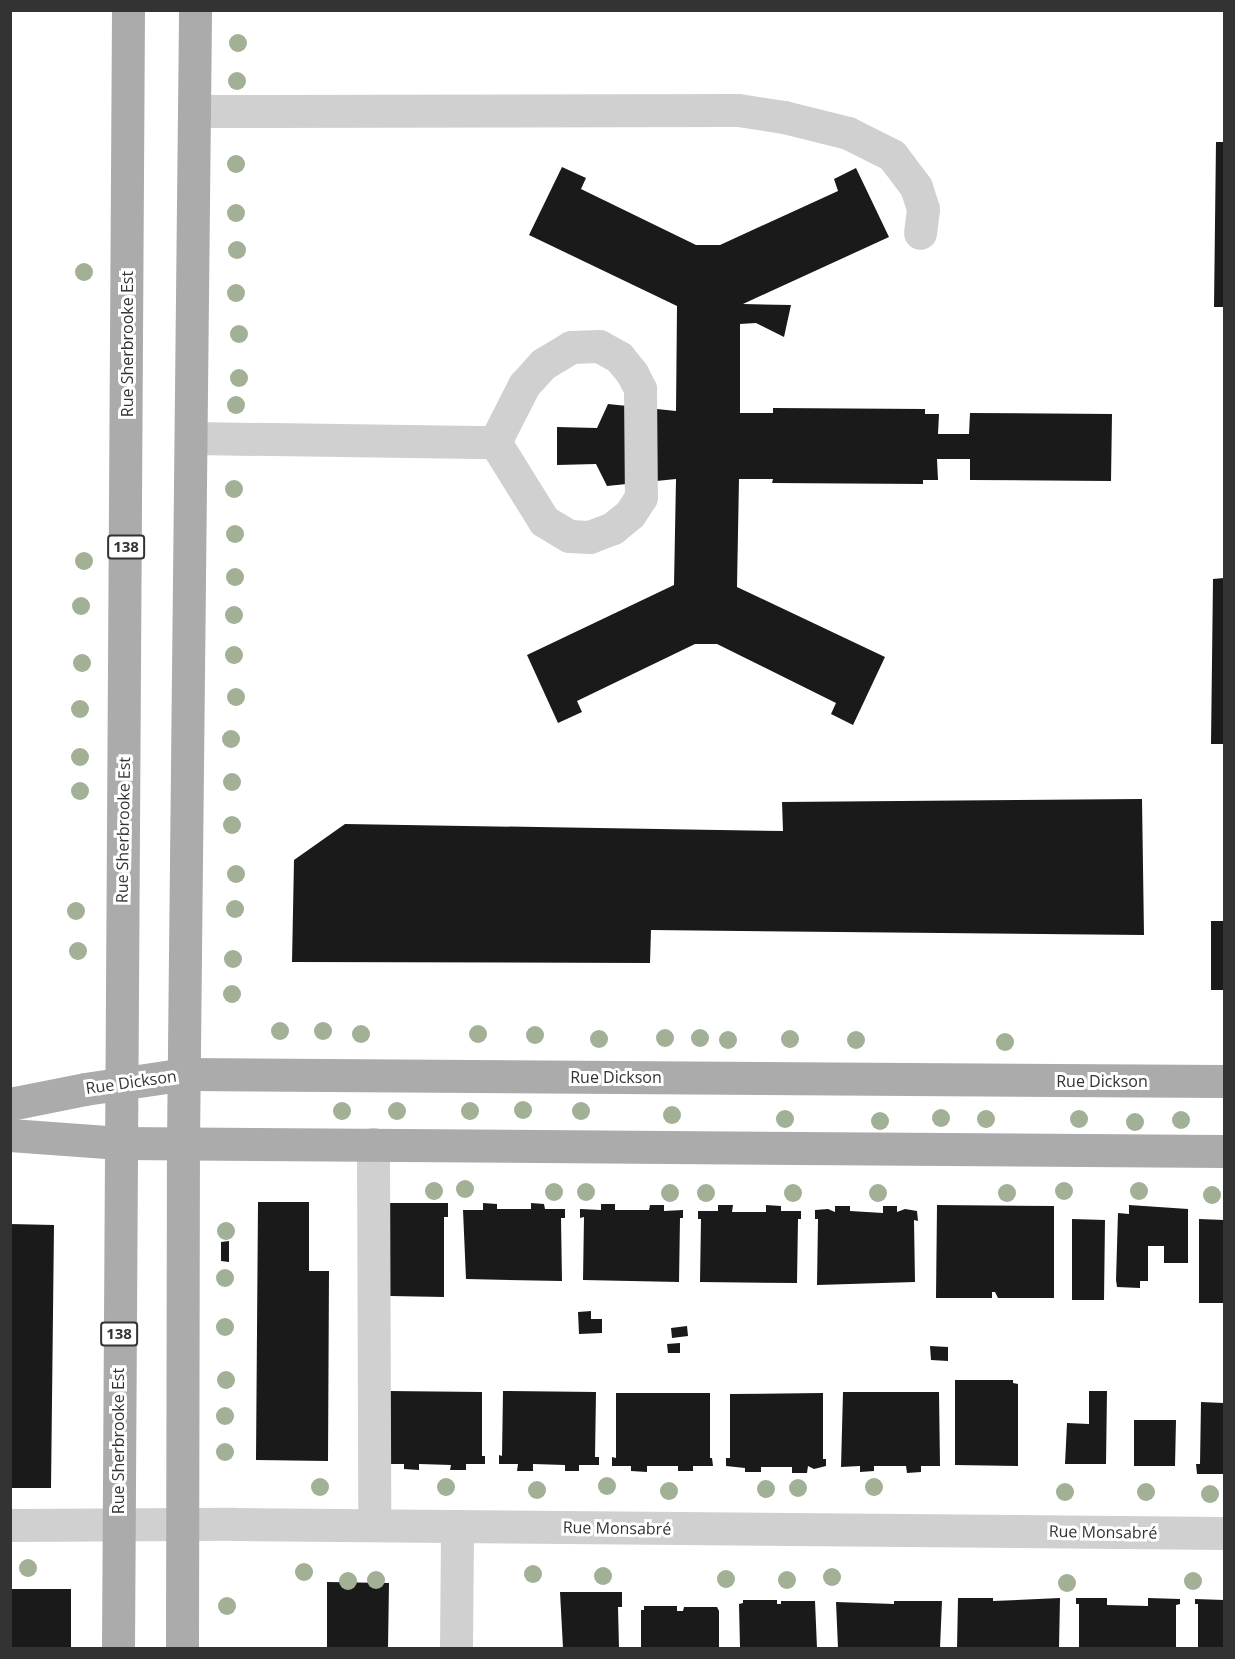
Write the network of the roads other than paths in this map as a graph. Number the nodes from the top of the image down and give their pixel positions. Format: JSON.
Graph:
{"nodes":[{"id":1,"x":128,"y":10,"type":"edge"},
{"id":2,"x":195,"y":10,"type":"edge"},
{"id":3,"x":194,"y":111,"type":"junction"},
{"id":4,"x":920,"y":233,"type":"dead end"},
{"id":5,"x":191,"y":438,"type":"junction"},
{"id":6,"x":495,"y":442,"type":"junction"},
{"id":7,"x":185,"y":1074,"type":"junction"},
{"id":8,"x":1224,"y":1082,"type":"edge"},
{"id":9,"x":121,"y":1083,"type":"junction"},
{"id":10,"x":10,"y":1104,"type":"edge"},
{"id":11,"x":10,"y":1135,"type":"edge"},
{"id":12,"x":120,"y":1143,"type":"junction"},
{"id":13,"x":183,"y":1143,"type":"junction"},
{"id":14,"x":373,"y":1144,"type":"junction"},
{"id":15,"x":1224,"y":1151,"type":"edge"},
{"id":16,"x":182,"y":1524,"type":"junction"},
{"id":17,"x":10,"y":1525,"type":"edge"},
{"id":18,"x":118,"y":1526,"type":"junction"},
{"id":19,"x":374,"y":1526,"type":"junction"},
{"id":20,"x":457,"y":1526,"type":"junction"},
{"id":21,"x":1224,"y":1533,"type":"edge"},
{"id":22,"x":118,"y":1648,"type":"edge"},
{"id":23,"x":182,"y":1648,"type":"edge"},
{"id":24,"x":456,"y":1648,"type":"edge"}],
"edges":[{"from":1,"to":9,"type":"main road","name":"Rue Sherbrooke Est","number":"138"},
{"from":2,"to":3,"type":"main road"},
{"from":3,"to":4,"type":"street"},
{"from":3,"to":5,"type":"main road"},
{"from":5,"to":6,"type":"street"},
{"from":5,"to":7,"type":"main road"},
{"from":6,"to":6,"type":"street"},
{"from":7,"to":8,"type":"main road","name":"Rue Dickson"},
{"from":7,"to":9,"type":"main road","name":"Rue Dickson"},
{"from":7,"to":13,"type":"main road"},
{"from":9,"to":10,"type":"main road","name":"Rue Dickson"},
{"from":9,"to":12,"type":"main road","name":"Rue Sherbrooke Est","number":"138"},
{"from":11,"to":12,"type":"main road"},
{"from":12,"to":13,"type":"main road"},
{"from":12,"to":18,"type":"main road","name":"Rue Sherbrooke Est","number":"138"},
{"from":13,"to":14,"type":"main road"},
{"from":13,"to":16,"type":"main road"},
{"from":14,"to":15,"type":"main road"},
{"from":14,"to":19,"type":"street"},
{"from":16,"to":18,"type":"street","name":"Rue Monsabré"},
{"from":16,"to":19,"type":"street","name":"Rue Monsabré"},
{"from":16,"to":23,"type":"main road"},
{"from":17,"to":18,"type":"street","name":"Rue Monsabré"},
{"from":18,"to":22,"type":"main road","name":"Rue Sherbrooke Est","number":"138"},
{"from":19,"to":20,"type":"street","name":"Rue Monsabré"},
{"from":20,"to":21,"type":"street","name":"Rue Monsabré"},
{"from":20,"to":24,"type":"street"}]}
